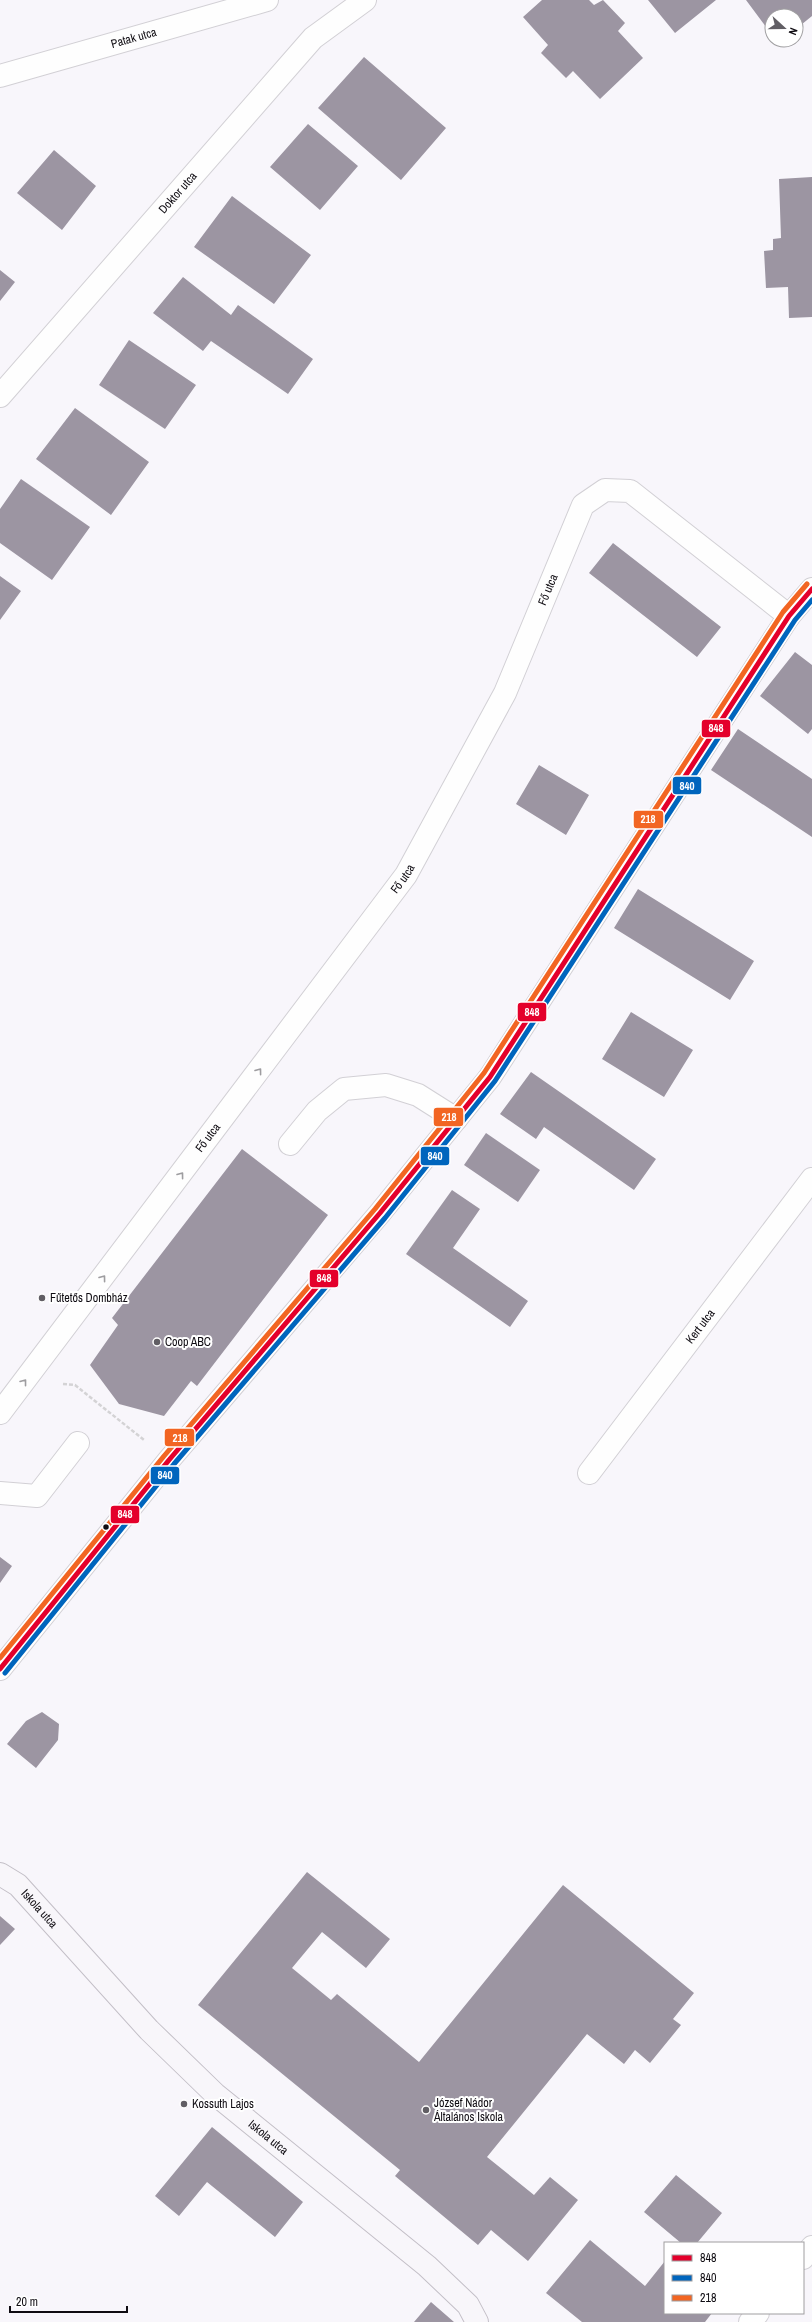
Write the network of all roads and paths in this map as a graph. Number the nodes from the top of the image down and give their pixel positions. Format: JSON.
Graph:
{"nodes":[{"id":1,"x":267,"y":0,"type":"edge"},
{"id":2,"x":365,"y":0,"type":"edge"},
{"id":3,"x":0,"y":76,"type":"edge"},
{"id":4,"x":0,"y":396,"type":"edge"},
{"id":5,"x":812,"y":589,"type":"edge"},
{"id":6,"x":789,"y":616,"type":"junction"},
{"id":7,"x":456,"y":1119,"type":"junction"},
{"id":8,"x":290,"y":1144,"type":"dead end"},
{"id":9,"x":812,"y":1179,"type":"edge"},
{"id":10,"x":38,"y":1364,"type":"junction"},
{"id":11,"x":0,"y":1413,"type":"edge"},
{"id":12,"x":78,"y":1443,"type":"dead end"},
{"id":13,"x":169,"y":1460,"type":"junction"},
{"id":14,"x":589,"y":1473,"type":"dead end"},
{"id":15,"x":0,"y":1493,"type":"edge"},
{"id":16,"x":0,"y":1669,"type":"edge"},
{"id":17,"x":0,"y":1874,"type":"edge"},
{"id":18,"x":812,"y":2247,"type":"edge"},
{"id":19,"x":804,"y":2257,"type":"edge"},
{"id":20,"x":757,"y":2314,"type":"edge"},
{"id":21,"x":477,"y":2322,"type":"edge"},
{"id":22,"x":750,"y":2322,"type":"edge"}],
"edges":[{"from":1,"to":3,"type":"street","name":"Patak utca"},
{"from":2,"to":4,"type":"street","name":"Doktor utca"},
{"from":5,"to":6,"type":"street"},
{"from":6,"to":7,"type":"street"},
{"from":10,"to":6,"type":"street","name":"Fő utca","one_way":true},
{"from":7,"to":8,"type":"street"},
{"from":7,"to":13,"type":"street"},
{"from":9,"to":14,"type":"street","name":"Kert utca"},
{"from":11,"to":10,"type":"street","name":"Fő utca","one_way":true},
{"from":10,"to":13,"type":"path"},
{"from":12,"to":15,"type":"street"},
{"from":13,"to":16,"type":"street"},
{"from":17,"to":21,"type":"main road","name":"Iskola utca"},
{"from":18,"to":19,"type":"street"},
{"from":20,"to":22,"type":"street"}]}
